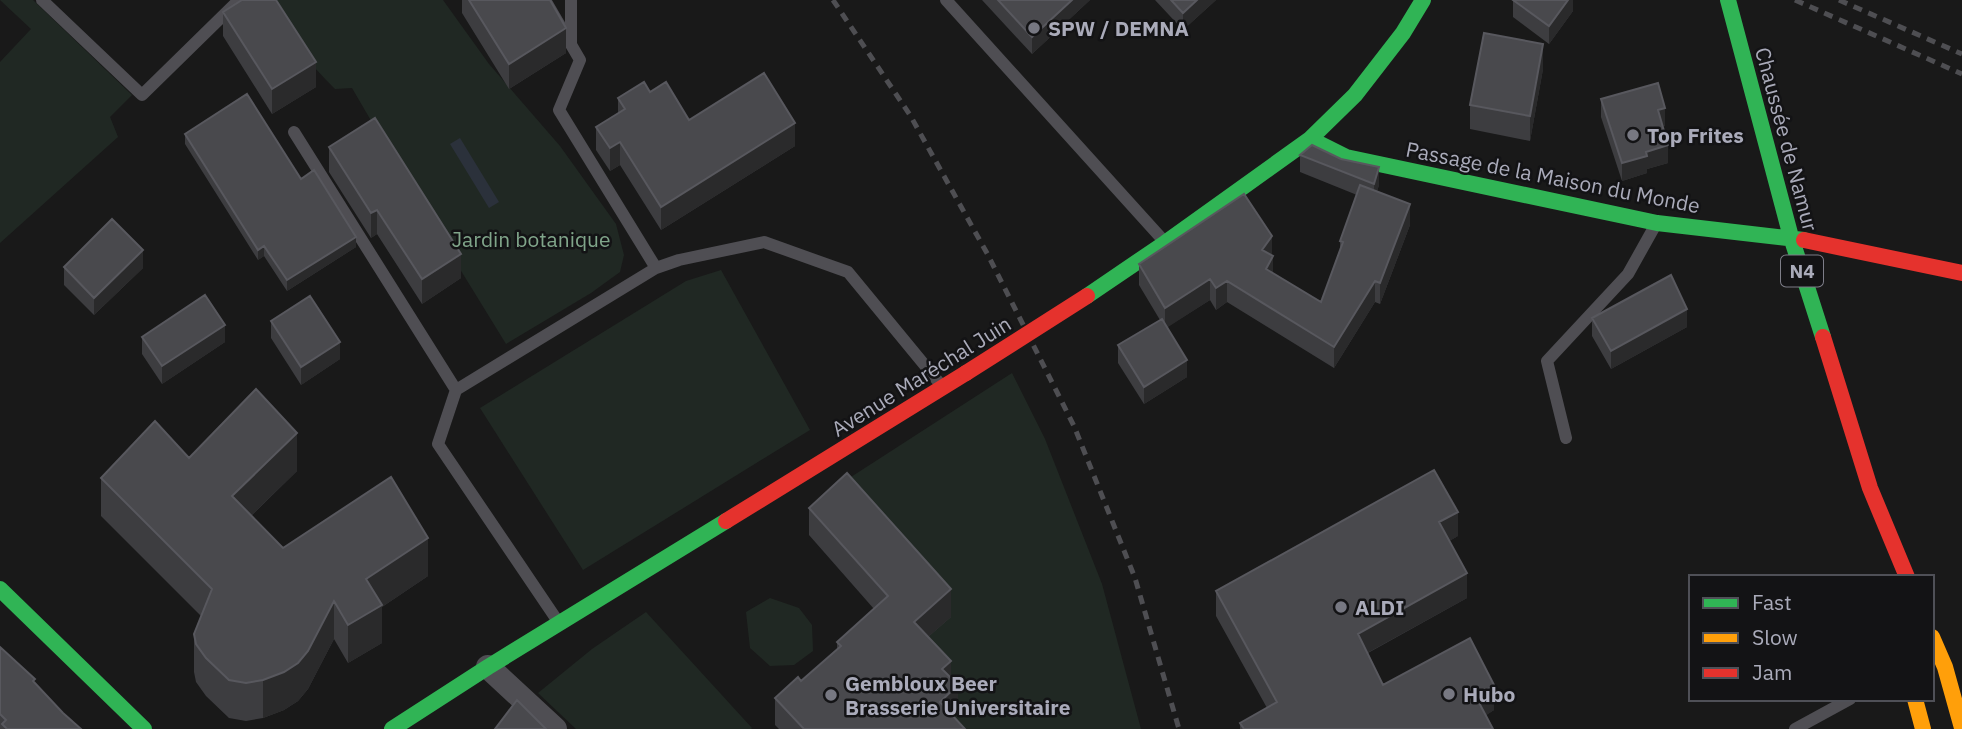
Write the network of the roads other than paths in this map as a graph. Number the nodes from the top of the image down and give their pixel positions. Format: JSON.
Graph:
{"nodes":[{"id":1,"x":42,"y":0,"type":"edge"},
{"id":2,"x":239,"y":0,"type":"edge"},
{"id":3,"x":545,"y":0,"type":"edge"},
{"id":4,"x":570,"y":0,"type":"edge"},
{"id":5,"x":946,"y":0,"type":"edge"},
{"id":6,"x":1423,"y":0,"type":"edge"},
{"id":7,"x":1728,"y":0,"type":"edge"},
{"id":8,"x":571,"y":43,"type":"junction"},
{"id":9,"x":294,"y":132,"type":"dead end"},
{"id":10,"x":1310,"y":139,"type":"junction"},
{"id":11,"x":1657,"y":223,"type":"junction"},
{"id":12,"x":1791,"y":237,"type":"junction"},
{"id":13,"x":1166,"y":243,"type":"junction"},
{"id":14,"x":656,"y":268,"type":"junction"},
{"id":15,"x":1962,"y":273,"type":"edge"},
{"id":16,"x":943,"y":388,"type":"junction"},
{"id":17,"x":456,"y":390,"type":"junction"},
{"id":18,"x":1566,"y":438,"type":"dead end"},
{"id":19,"x":1870,"y":488,"type":"junction"},
{"id":20,"x":1886,"y":564,"type":"dead end"},
{"id":21,"x":1906,"y":575,"type":"edge"},
{"id":22,"x":0,"y":590,"type":"edge"},
{"id":23,"x":559,"y":623,"type":"junction"},
{"id":24,"x":1934,"y":648,"type":"edge"},
{"id":25,"x":1962,"y":664,"type":"edge"},
{"id":26,"x":488,"y":667,"type":"junction"},
{"id":27,"x":1938,"y":669,"type":"edge"},
{"id":28,"x":1846,"y":701,"type":"edge"},
{"id":29,"x":1916,"y":701,"type":"edge"},
{"id":30,"x":1962,"y":728,"type":"edge"},
{"id":31,"x":144,"y":729,"type":"edge"},
{"id":32,"x":392,"y":729,"type":"edge"},
{"id":33,"x":555,"y":729,"type":"edge"},
{"id":34,"x":1795,"y":729,"type":"edge"},
{"id":35,"x":1923,"y":729,"type":"edge"}],
"edges":[{"from":1,"to":2,"type":"lane"},
{"from":3,"to":8,"type":"lane"},
{"from":4,"to":8,"type":"lane"},
{"from":5,"to":13,"type":"lane"},
{"from":6,"to":10,"type":"street","name":"Avenue Maréchal Juin"},
{"from":7,"to":12,"type":"street","name":"Chaussée de Namur","number":"N4"},
{"from":8,"to":14,"type":"lane"},
{"from":9,"to":17,"type":"lane"},
{"from":10,"to":11,"type":"street","name":"Passage de la Maison du Monde"},
{"from":10,"to":13,"type":"street","name":"Avenue Maréchal Juin"},
{"from":11,"to":12,"type":"street","name":"Passage de la Maison du Monde"},
{"from":11,"to":18,"type":"lane"},
{"from":12,"to":15,"type":"street","name":"Passage de la Maison du Monde"},
{"from":12,"to":19,"type":"street","name":"Chaussée de Namur","number":"N4"},
{"from":13,"to":16,"type":"street","name":"Avenue Maréchal Juin","bridge":true},
{"from":14,"to":16,"type":"lane"},
{"from":14,"to":17,"type":"lane"},
{"from":16,"to":23,"type":"street","name":"Avenue Maréchal Juin"},
{"from":17,"to":23,"type":"lane"},
{"from":19,"to":20,"type":"street","name":"Chaussée de Namur","number":"N4"},
{"from":19,"to":21,"type":"street","name":"Chaussée de Namur","number":"N4"},
{"from":22,"to":31,"type":"street"},
{"from":23,"to":26,"type":"street","name":"Avenue Maréchal Juin"},
{"from":24,"to":27,"type":"street"},
{"from":25,"to":27,"type":"lane"},
{"from":26,"to":32,"type":"street","name":"Avenue Maréchal Juin"},
{"from":26,"to":33,"type":"street"},
{"from":27,"to":30,"type":"street"},
{"from":28,"to":34,"type":"lane"},
{"from":29,"to":35,"type":"street"}]}
